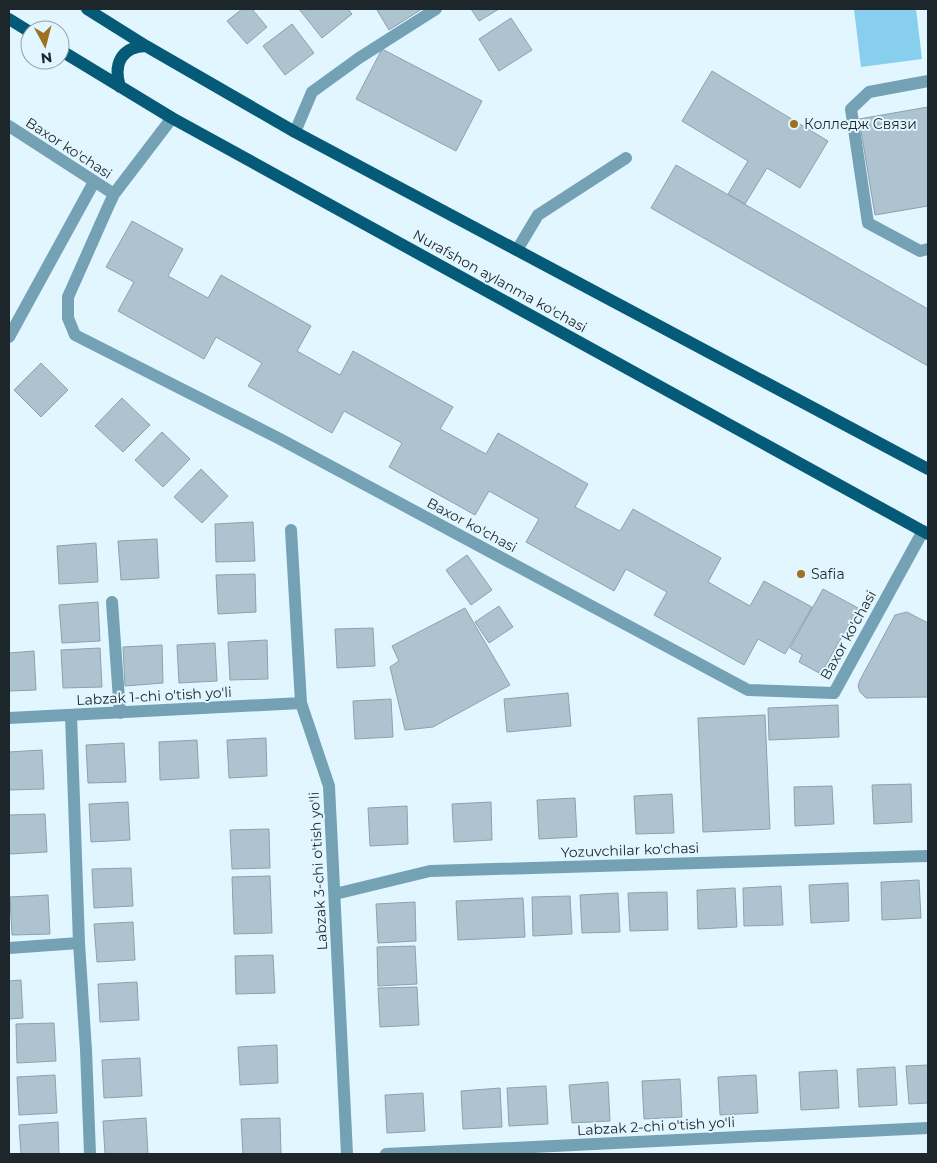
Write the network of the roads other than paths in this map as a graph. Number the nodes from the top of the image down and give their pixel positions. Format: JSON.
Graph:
{"nodes":[{"id":1,"x":87,"y":9,"type":"edge"},
{"id":2,"x":436,"y":9,"type":"edge"},
{"id":3,"x":9,"y":19,"type":"edge"},
{"id":4,"x":20,"y":26,"type":"edge"},
{"id":5,"x":146,"y":46,"type":"junction"},
{"id":6,"x":70,"y":56,"type":"edge"},
{"id":7,"x":928,"y":81,"type":"edge"},
{"id":8,"x":120,"y":87,"type":"junction"},
{"id":9,"x":172,"y":118,"type":"junction"},
{"id":10,"x":9,"y":126,"type":"edge"},
{"id":11,"x":295,"y":132,"type":"junction"},
{"id":12,"x":626,"y":158,"type":"dead end"},
{"id":13,"x":94,"y":182,"type":"junction"},
{"id":14,"x":114,"y":194,"type":"junction"},
{"id":15,"x":928,"y":249,"type":"edge"},
{"id":16,"x":517,"y":250,"type":"junction"},
{"id":17,"x":9,"y":337,"type":"edge"},
{"id":18,"x":928,"y":468,"type":"edge"},
{"id":19,"x":291,"y":530,"type":"dead end"},
{"id":20,"x":926,"y":532,"type":"edge"},
{"id":21,"x":112,"y":602,"type":"dead end"},
{"id":22,"x":301,"y":703,"type":"junction"},
{"id":23,"x":120,"y":713,"type":"junction"},
{"id":24,"x":71,"y":715,"type":"junction"},
{"id":25,"x":9,"y":718,"type":"edge"},
{"id":26,"x":928,"y":856,"type":"edge"},
{"id":27,"x":335,"y":894,"type":"junction"},
{"id":28,"x":79,"y":943,"type":"junction"},
{"id":29,"x":9,"y":948,"type":"edge"},
{"id":30,"x":928,"y":1128,"type":"edge"},
{"id":31,"x":90,"y":1154,"type":"edge"},
{"id":32,"x":347,"y":1154,"type":"edge"},
{"id":33,"x":386,"y":1154,"type":"edge"}],
"edges":[{"from":1,"to":5,"type":"main road"},
{"from":2,"to":11,"type":"street"},
{"from":3,"to":4,"type":"main road"},
{"from":5,"to":8,"type":"main road"},
{"from":5,"to":11,"type":"main road"},
{"from":6,"to":8,"type":"main road","name":"Nurafshon aylanma ko'chasi"},
{"from":7,"to":15,"type":"street"},
{"from":8,"to":9,"type":"main road","name":"Nurafshon aylanma ko'chasi"},
{"from":9,"to":14,"type":"street","name":"Baxor ko'chasi"},
{"from":9,"to":20,"type":"main road","name":"Nurafshon aylanma ko'chasi"},
{"from":10,"to":13,"type":"street","name":"Baxor ko'chasi"},
{"from":11,"to":16,"type":"main road"},
{"from":12,"to":16,"type":"street"},
{"from":13,"to":14,"type":"street","name":"Baxor ko'chasi"},
{"from":13,"to":17,"type":"street"},
{"from":14,"to":20,"type":"street","name":"Baxor ko'chasi"},
{"from":16,"to":18,"type":"main road"},
{"from":19,"to":22,"type":"street","name":"Labzak 3-chi o'tish yo'li"},
{"from":21,"to":23,"type":"street"},
{"from":22,"to":23,"type":"street","name":"Labzak 1-chi o'tish yo'li"},
{"from":22,"to":27,"type":"street","name":"Labzak 3-chi o'tish yo'li"},
{"from":23,"to":24,"type":"street","name":"Labzak 1-chi o'tish yo'li"},
{"from":24,"to":25,"type":"street","name":"Labzak 1-chi o'tish yo'li"},
{"from":24,"to":28,"type":"street"},
{"from":26,"to":27,"type":"street","name":"Yozuvchilar ko'chasi"},
{"from":27,"to":32,"type":"street","name":"Labzak 3-chi o'tish yo'li"},
{"from":28,"to":29,"type":"street"},
{"from":28,"to":31,"type":"street"},
{"from":30,"to":33,"type":"street","name":"Labzak 2-chi o'tish yo'li"}]}
